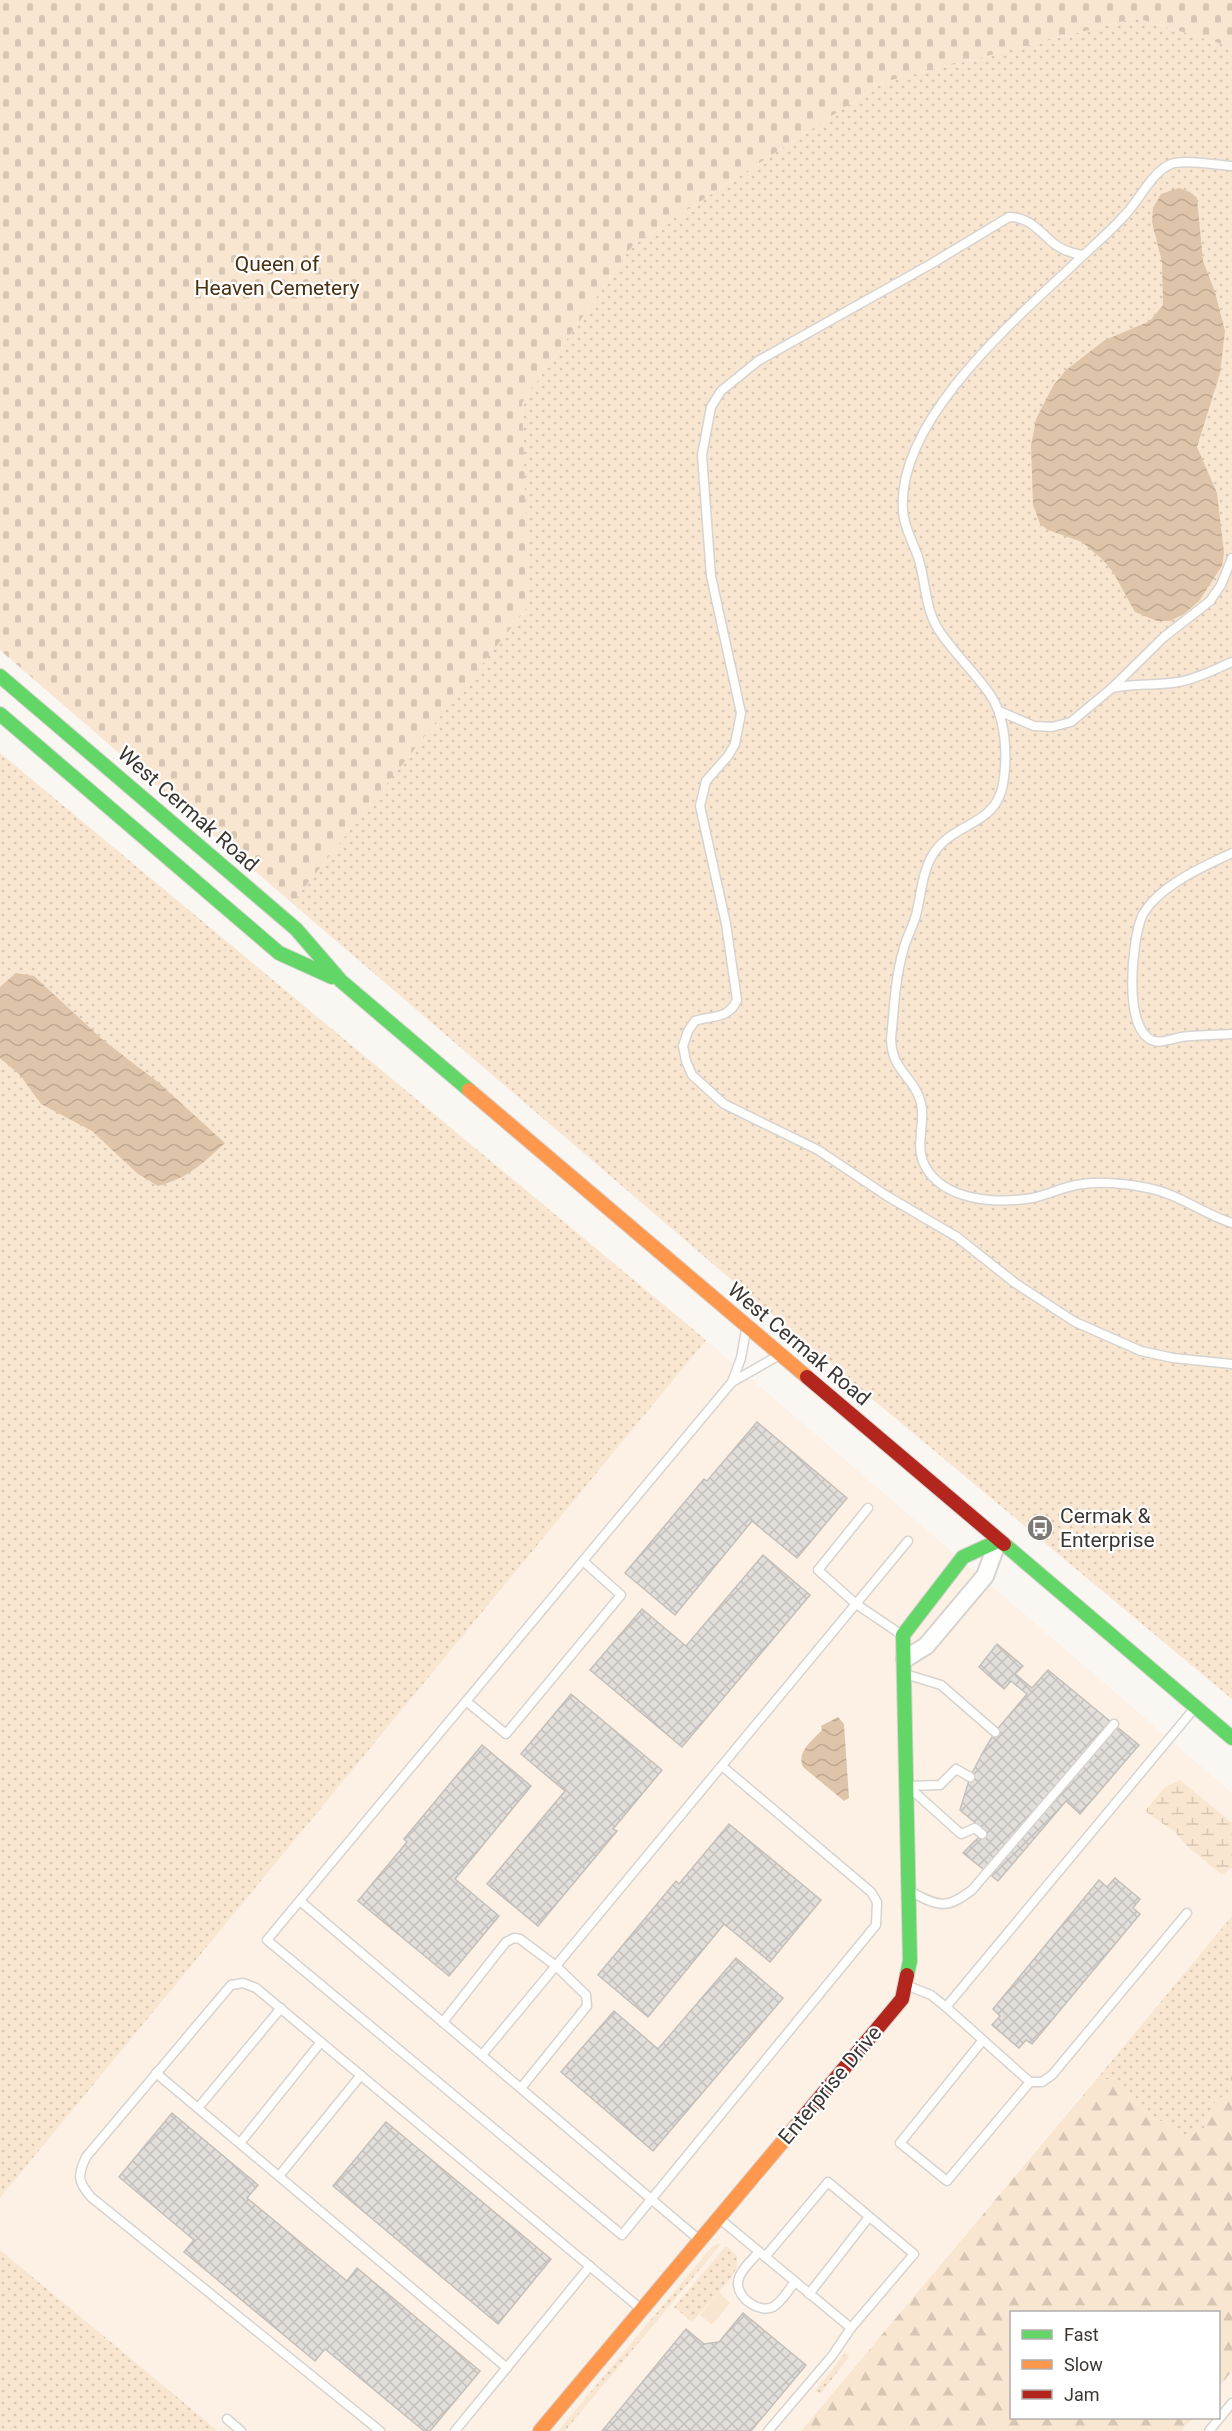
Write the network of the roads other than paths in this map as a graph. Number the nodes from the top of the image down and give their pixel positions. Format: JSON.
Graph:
{"nodes":[{"id":1,"x":1232,"y":166,"type":"edge"},
{"id":2,"x":1082,"y":255,"type":"junction"},
{"id":3,"x":1232,"y":558,"type":"edge"},
{"id":4,"x":1232,"y":662,"type":"edge"},
{"id":5,"x":0,"y":676,"type":"edge"},
{"id":6,"x":1112,"y":688,"type":"junction"},
{"id":7,"x":999,"y":711,"type":"junction"},
{"id":8,"x":0,"y":714,"type":"edge"},
{"id":9,"x":1232,"y":853,"type":"edge"},
{"id":10,"x":341,"y":981,"type":"junction"},
{"id":11,"x":1232,"y":1034,"type":"edge"},
{"id":12,"x":1232,"y":1224,"type":"edge"},
{"id":13,"x":747,"y":1327,"type":"junction"},
{"id":14,"x":779,"y":1355,"type":"junction"},
{"id":15,"x":1232,"y":1364,"type":"edge"},
{"id":16,"x":732,"y":1382,"type":"junction"},
{"id":17,"x":868,"y":1508,"type":"dead end"},
{"id":18,"x":998,"y":1540,"type":"junction"},
{"id":19,"x":908,"y":1541,"type":"dead end"},
{"id":20,"x":583,"y":1561,"type":"junction"},
{"id":21,"x":856,"y":1604,"type":"junction"},
{"id":22,"x":903,"y":1635,"type":"junction"},
{"id":23,"x":905,"y":1666,"type":"junction"},
{"id":24,"x":466,"y":1701,"type":"junction"},
{"id":25,"x":1195,"y":1707,"type":"junction"},
{"id":26,"x":1114,"y":1724,"type":"dead end"},
{"id":27,"x":995,"y":1732,"type":"dead end"},
{"id":28,"x":1232,"y":1738,"type":"edge"},
{"id":29,"x":722,"y":1766,"type":"junction"},
{"id":30,"x":970,"y":1777,"type":"dead end"},
{"id":31,"x":907,"y":1786,"type":"junction"},
{"id":32,"x":982,"y":1834,"type":"dead end"},
{"id":33,"x":909,"y":1891,"type":"junction"},
{"id":34,"x":300,"y":1901,"type":"junction"},
{"id":35,"x":1187,"y":1913,"type":"dead end"},
{"id":36,"x":556,"y":1966,"type":"junction"},
{"id":37,"x":905,"y":1985,"type":"junction"},
{"id":38,"x":946,"y":2007,"type":"junction"},
{"id":39,"x":280,"y":2008,"type":"junction"},
{"id":40,"x":443,"y":2022,"type":"junction"},
{"id":41,"x":983,"y":2040,"type":"junction"},
{"id":42,"x":321,"y":2042,"type":"junction"},
{"id":43,"x":482,"y":2055,"type":"junction"},
{"id":44,"x":156,"y":2073,"type":"junction"},
{"id":45,"x":361,"y":2075,"type":"junction"},
{"id":46,"x":1030,"y":2082,"type":"junction"},
{"id":47,"x":521,"y":2088,"type":"junction"},
{"id":48,"x":198,"y":2108,"type":"junction"},
{"id":49,"x":240,"y":2143,"type":"junction"},
{"id":50,"x":279,"y":2176,"type":"junction"},
{"id":51,"x":652,"y":2198,"type":"junction"},
{"id":52,"x":869,"y":2217,"type":"junction"},
{"id":53,"x":718,"y":2218,"type":"junction"},
{"id":54,"x":700,"y":2240,"type":"junction"},
{"id":55,"x":762,"y":2255,"type":"junction"},
{"id":56,"x":590,"y":2266,"type":"junction"},
{"id":57,"x":795,"y":2282,"type":"junction"},
{"id":58,"x":809,"y":2294,"type":"junction"},
{"id":59,"x":642,"y":2309,"type":"junction"},
{"id":60,"x":851,"y":2328,"type":"junction"},
{"id":61,"x":507,"y":2368,"type":"junction"},
{"id":62,"x":1232,"y":2403,"type":"edge"},
{"id":63,"x":1220,"y":2418,"type":"edge"},
{"id":64,"x":227,"y":2419,"type":"dead end"},
{"id":65,"x":1219,"y":2419,"type":"edge"},
{"id":66,"x":241,"y":2431,"type":"edge"},
{"id":67,"x":380,"y":2431,"type":"edge"},
{"id":68,"x":455,"y":2431,"type":"edge"},
{"id":69,"x":540,"y":2431,"type":"edge"},
{"id":70,"x":768,"y":2431,"type":"edge"},
{"id":71,"x":1209,"y":2431,"type":"edge"}],
"edges":[{"from":1,"to":2,"type":"lane"},
{"from":2,"to":7,"type":"lane"},
{"from":2,"to":15,"type":"lane"},
{"from":3,"to":6,"type":"lane"},
{"from":4,"to":6,"type":"lane"},
{"from":5,"to":10,"type":"main road","name":"West Cermak Road"},
{"from":6,"to":7,"type":"lane"},
{"from":7,"to":12,"type":"lane"},
{"from":8,"to":10,"type":"main road","name":"West Cermak Road"},
{"from":9,"to":11,"type":"lane"},
{"from":10,"to":13,"type":"main road","name":"West Cermak Road"},
{"from":13,"to":14,"type":"main road","name":"West Cermak Road"},
{"from":13,"to":16,"type":"lane"},
{"from":14,"to":16,"type":"lane"},
{"from":14,"to":18,"type":"main road","name":"West Cermak Road"},
{"from":16,"to":20,"type":"lane"},
{"from":17,"to":21,"type":"lane"},
{"from":18,"to":22,"type":"main road"},
{"from":18,"to":23,"type":"street"},
{"from":18,"to":25,"type":"main road","name":"West Cermak Road"},
{"from":19,"to":21,"type":"lane"},
{"from":20,"to":24,"type":"lane"},
{"from":20,"to":24,"type":"lane"},
{"from":21,"to":22,"type":"lane"},
{"from":21,"to":29,"type":"lane"},
{"from":22,"to":23,"type":"main road","name":"Enterprise Drive"},
{"from":23,"to":27,"type":"lane"},
{"from":23,"to":31,"type":"main road","name":"Enterprise Drive"},
{"from":24,"to":34,"type":"lane"},
{"from":25,"to":28,"type":"main road","name":"West Cermak Road"},
{"from":25,"to":38,"type":"lane"},
{"from":26,"to":33,"type":"lane"},
{"from":29,"to":36,"type":"lane"},
{"from":29,"to":51,"type":"lane"},
{"from":30,"to":31,"type":"lane"},
{"from":31,"to":32,"type":"lane"},
{"from":31,"to":33,"type":"main road","name":"Enterprise Drive"},
{"from":33,"to":37,"type":"main road","name":"Enterprise Drive"},
{"from":34,"to":40,"type":"lane"},
{"from":34,"to":51,"type":"lane"},
{"from":35,"to":46,"type":"lane"},
{"from":36,"to":40,"type":"lane"},
{"from":36,"to":43,"type":"lane"},
{"from":36,"to":47,"type":"lane"},
{"from":37,"to":38,"type":"lane"},
{"from":37,"to":53,"type":"main road","name":"Enterprise Drive"},
{"from":38,"to":41,"type":"lane"},
{"from":39,"to":42,"type":"lane"},
{"from":39,"to":44,"type":"lane"},
{"from":39,"to":48,"type":"lane"},
{"from":40,"to":43,"type":"lane"},
{"from":41,"to":46,"type":"lane"},
{"from":41,"to":46,"type":"lane"},
{"from":42,"to":45,"type":"lane"},
{"from":42,"to":49,"type":"lane"},
{"from":43,"to":47,"type":"lane"},
{"from":44,"to":48,"type":"lane"},
{"from":44,"to":67,"type":"lane"},
{"from":45,"to":50,"type":"lane"},
{"from":45,"to":56,"type":"lane"},
{"from":47,"to":51,"type":"lane"},
{"from":48,"to":49,"type":"lane"},
{"from":49,"to":50,"type":"lane"},
{"from":50,"to":61,"type":"lane"},
{"from":51,"to":54,"type":"lane"},
{"from":52,"to":55,"type":"lane"},
{"from":52,"to":58,"type":"lane"},
{"from":52,"to":60,"type":"lane"},
{"from":53,"to":54,"type":"main road","name":"Enterprise Drive"},
{"from":53,"to":55,"type":"lane"},
{"from":54,"to":59,"type":"main road","name":"Enterprise Drive"},
{"from":55,"to":57,"type":"lane"},
{"from":55,"to":57,"type":"lane"},
{"from":56,"to":59,"type":"lane"},
{"from":56,"to":61,"type":"lane"},
{"from":57,"to":58,"type":"lane"},
{"from":58,"to":60,"type":"lane"},
{"from":59,"to":69,"type":"main road","name":"Enterprise Drive"},
{"from":60,"to":70,"type":"lane"},
{"from":61,"to":68,"type":"lane"},
{"from":62,"to":63,"type":"lane"},
{"from":64,"to":66,"type":"lane"},
{"from":65,"to":71,"type":"lane"}]}
